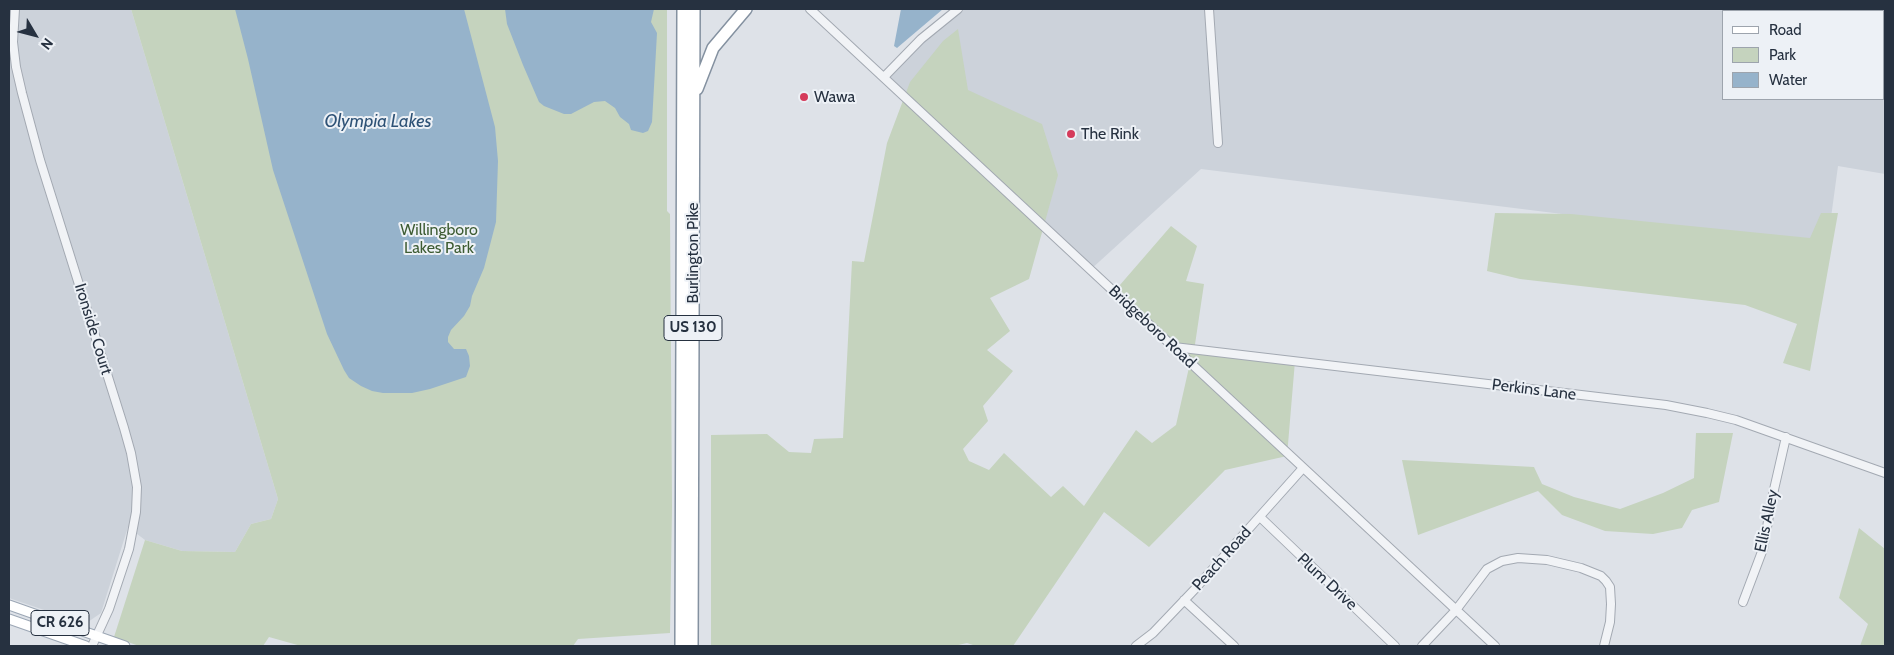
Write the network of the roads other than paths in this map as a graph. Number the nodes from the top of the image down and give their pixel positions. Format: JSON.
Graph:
{"nodes":[{"id":1,"x":15,"y":9,"type":"edge"},
{"id":2,"x":683,"y":9,"type":"edge"},
{"id":3,"x":694,"y":9,"type":"edge"},
{"id":4,"x":746,"y":9,"type":"edge"},
{"id":5,"x":810,"y":9,"type":"edge"},
{"id":6,"x":958,"y":9,"type":"edge"},
{"id":7,"x":1209,"y":9,"type":"edge"},
{"id":8,"x":884,"y":77,"type":"junction"},
{"id":9,"x":694,"y":95,"type":"junction"},
{"id":10,"x":1218,"y":143,"type":"dead end"},
{"id":11,"x":1174,"y":347,"type":"junction"},
{"id":12,"x":1786,"y":437,"type":"junction"},
{"id":13,"x":1303,"y":468,"type":"junction"},
{"id":14,"x":1885,"y":473,"type":"edge"},
{"id":15,"x":1260,"y":517,"type":"junction"},
{"id":16,"x":1184,"y":600,"type":"junction"},
{"id":17,"x":1742,"y":602,"type":"dead end"},
{"id":18,"x":9,"y":605,"type":"edge"},
{"id":19,"x":1456,"y":610,"type":"junction"},
{"id":20,"x":9,"y":619,"type":"edge"},
{"id":21,"x":97,"y":636,"type":"junction"},
{"id":22,"x":86,"y":646,"type":"edge"},
{"id":23,"x":92,"y":646,"type":"edge"},
{"id":24,"x":125,"y":646,"type":"edge"},
{"id":25,"x":680,"y":646,"type":"edge"},
{"id":26,"x":692,"y":646,"type":"edge"},
{"id":27,"x":1136,"y":646,"type":"edge"},
{"id":28,"x":1234,"y":646,"type":"edge"},
{"id":29,"x":1395,"y":646,"type":"edge"},
{"id":30,"x":1422,"y":646,"type":"edge"},
{"id":31,"x":1495,"y":646,"type":"edge"},
{"id":32,"x":1604,"y":646,"type":"edge"}],
"edges":[{"from":1,"to":21,"type":"street","name":"Ironside Court"},
{"from":2,"to":25,"type":"highway","name":"Burlington Pike","number":"US 130"},
{"from":3,"to":9,"type":"highway","name":"Burlington Pike","number":"US 130"},
{"from":4,"to":9,"type":"highway"},
{"from":5,"to":8,"type":"street","name":"Bridgeboro Road"},
{"from":6,"to":8,"type":"street"},
{"from":7,"to":10,"type":"street"},
{"from":8,"to":11,"type":"street","name":"Bridgeboro Road"},
{"from":9,"to":26,"type":"highway","name":"Burlington Pike","number":"US 130"},
{"from":11,"to":12,"type":"street","name":"Perkins Lane"},
{"from":11,"to":13,"type":"street","name":"Bridgeboro Road"},
{"from":12,"to":14,"type":"street","name":"Perkins Lane"},
{"from":12,"to":17,"type":"street","name":"Ellis Alley"},
{"from":13,"to":15,"type":"street","name":"Peach Road"},
{"from":13,"to":19,"type":"street","name":"Bridgeboro Road"},
{"from":15,"to":16,"type":"street","name":"Peach Road"},
{"from":15,"to":29,"type":"street","name":"Plum Drive"},
{"from":16,"to":27,"type":"street","name":"Peach Road"},
{"from":16,"to":28,"type":"street"},
{"from":18,"to":21,"type":"main road","number":"CR 626"},
{"from":19,"to":30,"type":"street"},
{"from":19,"to":31,"type":"street","name":"Bridgeboro Road"},
{"from":19,"to":32,"type":"street"},
{"from":20,"to":22,"type":"main road","number":"CR 626"},
{"from":21,"to":23,"type":"street","name":"Ironside Court"},
{"from":21,"to":24,"type":"main road","number":"CR 626"}]}
